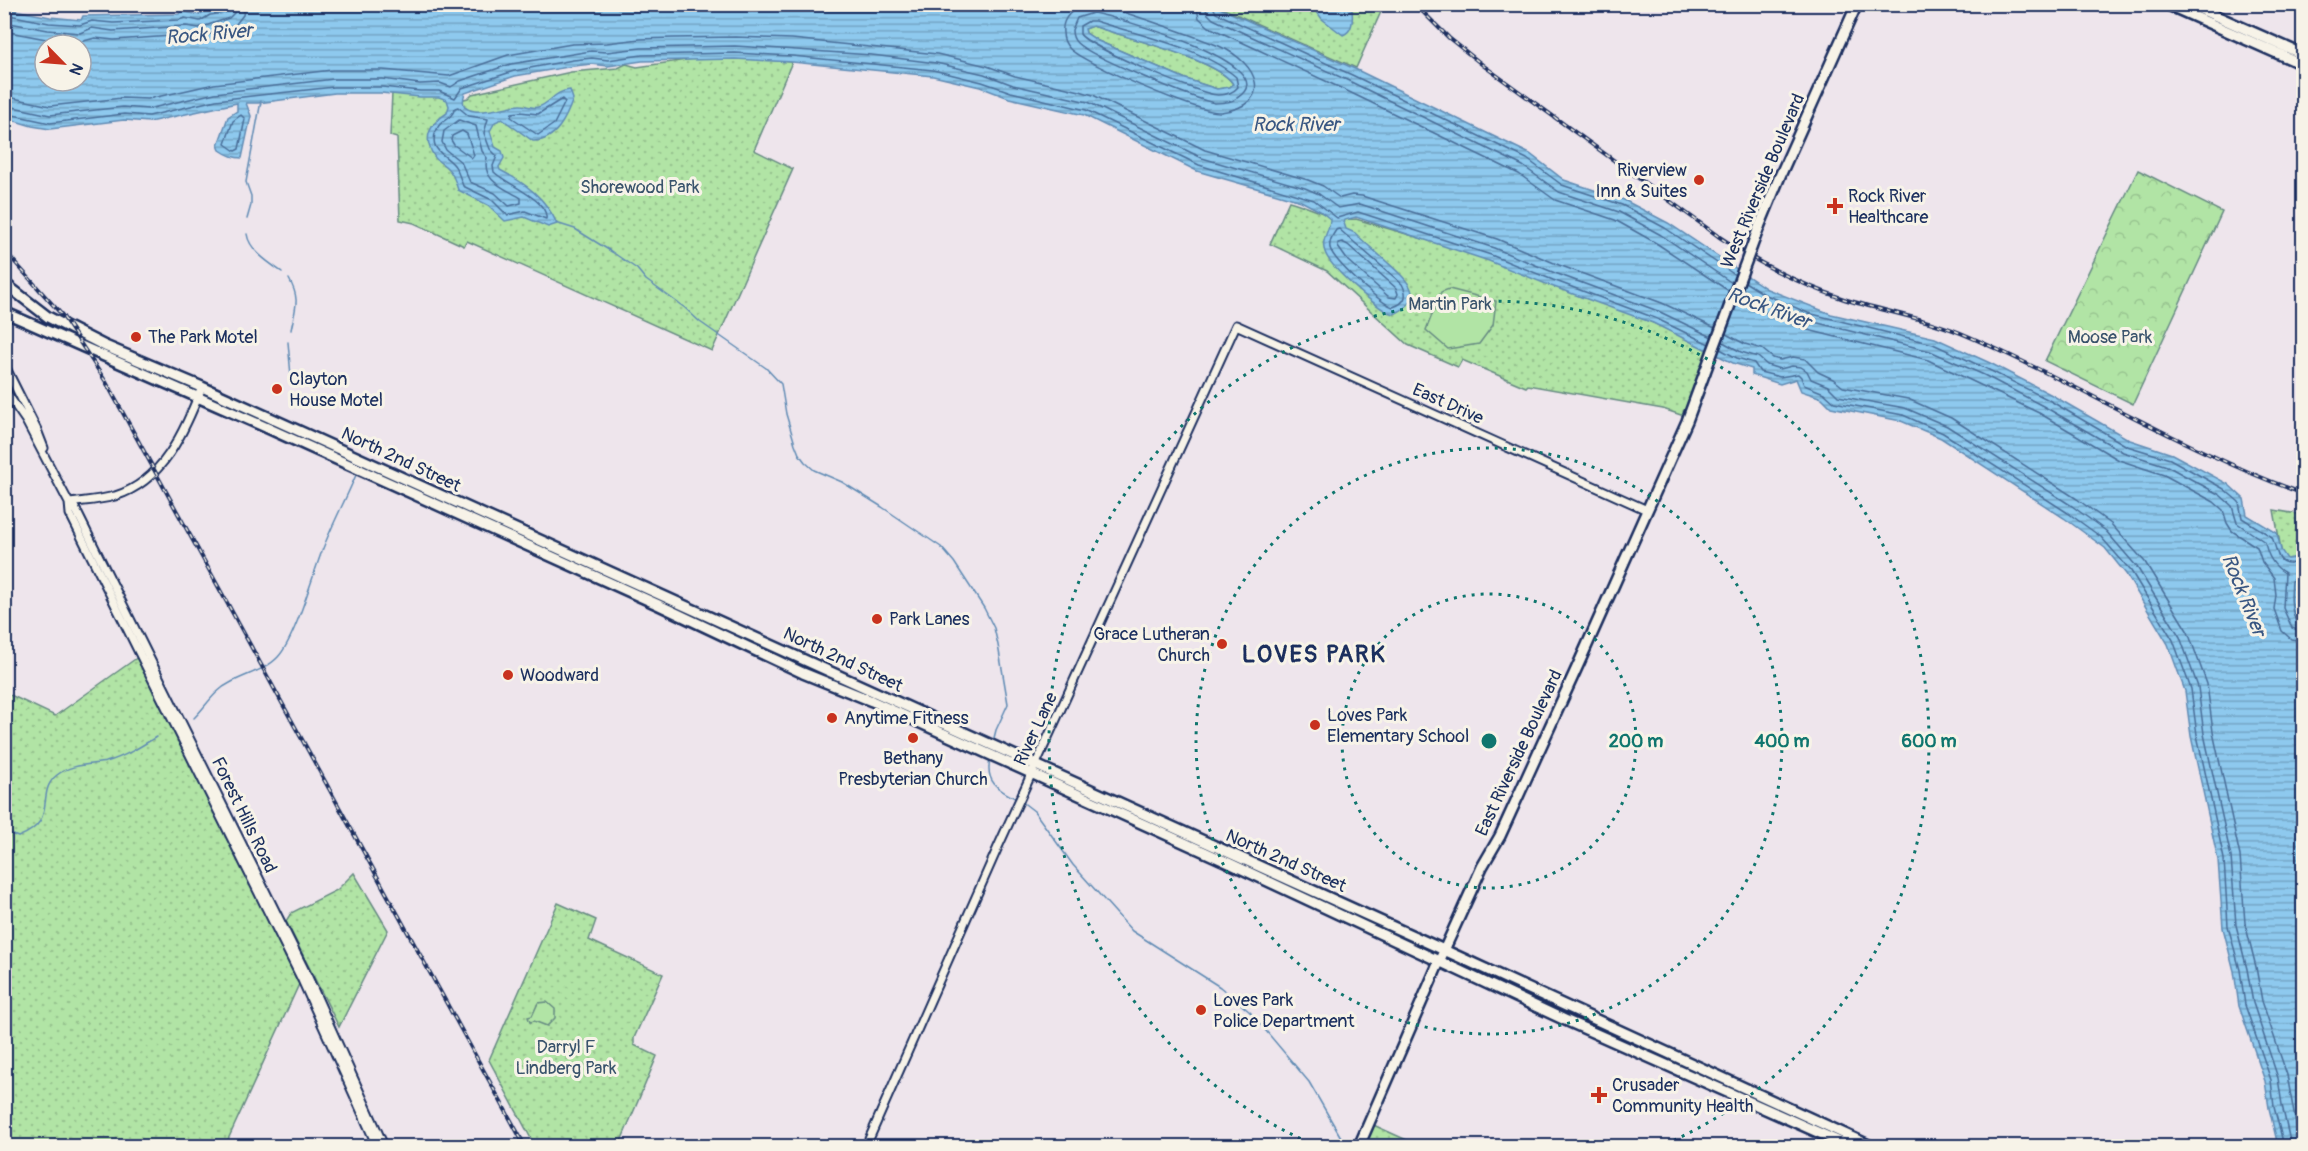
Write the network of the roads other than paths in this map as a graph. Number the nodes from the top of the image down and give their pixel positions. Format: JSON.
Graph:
{"nodes":[{"id":1,"x":1857,"y":4,"type":"edge"},
{"id":2,"x":2166,"y":4,"type":"edge"},
{"id":3,"x":2189,"y":4,"type":"edge"},
{"id":4,"x":2304,"y":55,"type":"edge"},
{"id":5,"x":2304,"y":65,"type":"edge"},
{"id":6,"x":4,"y":283,"type":"edge"},
{"id":7,"x":4,"y":312,"type":"edge"},
{"id":8,"x":1236,"y":325,"type":"joint"},
{"id":9,"x":4,"y":364,"type":"edge"},
{"id":10,"x":1705,"y":372,"type":"joint"},
{"id":11,"x":4,"y":389,"type":"edge"},
{"id":12,"x":200,"y":392,"type":"junction"},
{"id":13,"x":56,"y":479,"type":"junction"},
{"id":14,"x":69,"y":503,"type":"junction"},
{"id":15,"x":1647,"y":510,"type":"junction"},
{"id":16,"x":1034,"y":770,"type":"junction"},
{"id":17,"x":1444,"y":950,"type":"junction"},
{"id":18,"x":1439,"y":962,"type":"junction"},
{"id":19,"x":1527,"y":990,"type":"junction"},
{"id":20,"x":1522,"y":1000,"type":"junction"},
{"id":21,"x":342,"y":1061,"type":"junction"},
{"id":22,"x":377,"y":1146,"type":"edge"},
{"id":23,"x":384,"y":1146,"type":"edge"},
{"id":24,"x":866,"y":1146,"type":"edge"},
{"id":25,"x":1359,"y":1146,"type":"edge"},
{"id":26,"x":1849,"y":1146,"type":"edge"},
{"id":27,"x":1871,"y":1146,"type":"edge"}],
"edges":[{"from":1,"to":10,"type":"main road","name":"West Riverside Boulevard","bridge":true},
{"from":2,"to":5,"type":"main road"},
{"from":3,"to":4,"type":"main road"},
{"from":6,"to":12,"type":"main road","name":"North 2nd Street"},
{"from":7,"to":12,"type":"main road","name":"North 2nd Street"},
{"from":8,"to":15,"type":"street","name":"East Drive"},
{"from":8,"to":16,"type":"street","name":"River Lane"},
{"from":9,"to":13,"type":"street","name":"Forest Hills Road"},
{"from":10,"to":15,"type":"main road","name":"East Riverside Boulevard"},
{"from":11,"to":13,"type":"street","name":"Forest Hills Road"},
{"from":12,"to":14,"type":"street"},
{"from":12,"to":16,"type":"main road","name":"North 2nd Street"},
{"from":13,"to":14,"type":"street","name":"Forest Hills Road"},
{"from":14,"to":21,"type":"street","name":"Forest Hills Road"},
{"from":15,"to":17,"type":"main road","name":"East Riverside Boulevard"},
{"from":16,"to":17,"type":"main road","name":"North 2nd Street"},
{"from":16,"to":18,"type":"main road","name":"North 2nd Street"},
{"from":16,"to":24,"type":"street","name":"River Lane"},
{"from":17,"to":18,"type":"main road","name":"East Riverside Boulevard"},
{"from":17,"to":19,"type":"main road","name":"North 2nd Street"},
{"from":18,"to":20,"type":"main road","name":"North 2nd Street"},
{"from":18,"to":25,"type":"main road","name":"East Riverside Boulevard"},
{"from":19,"to":20,"type":"main road"},
{"from":19,"to":27,"type":"main road","name":"North 2nd Street"},
{"from":20,"to":26,"type":"main road","name":"North 2nd Street"},
{"from":21,"to":22,"type":"street","name":"Forest Hills Road"},
{"from":21,"to":23,"type":"street","name":"Forest Hills Road"}]}
